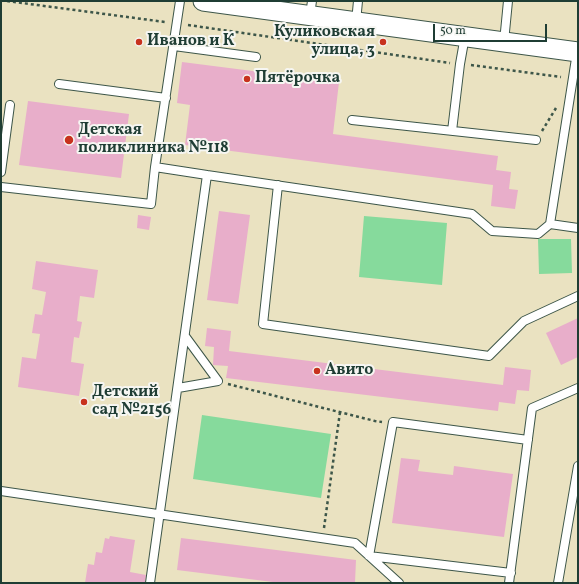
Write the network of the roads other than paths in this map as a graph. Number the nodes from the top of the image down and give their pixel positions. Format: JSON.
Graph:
{"nodes":[{"id":1,"x":180,"y":1,"type":"edge"},
{"id":2,"x":203,"y":1,"type":"edge"},
{"id":3,"x":358,"y":1,"type":"edge"},
{"id":4,"x":508,"y":1,"type":"edge"},
{"id":5,"x":311,"y":8,"type":"edge"},
{"id":6,"x":356,"y":22,"type":"junction"},
{"id":7,"x":465,"y":36,"type":"junction"},
{"id":8,"x":504,"y":42,"type":"junction"},
{"id":9,"x":174,"y":46,"type":"junction"},
{"id":10,"x":578,"y":52,"type":"edge"},
{"id":11,"x":256,"y":57,"type":"dead end"},
{"id":12,"x":59,"y":84,"type":"dead end"},
{"id":13,"x":166,"y":98,"type":"junction"},
{"id":14,"x":10,"y":105,"type":"dead end"},
{"id":15,"x":352,"y":120,"type":"dead end"},
{"id":16,"x":452,"y":131,"type":"junction"},
{"id":17,"x":536,"y":140,"type":"dead end"},
{"id":18,"x":155,"y":167,"type":"junction"},
{"id":19,"x":1,"y":172,"type":"edge"},
{"id":20,"x":207,"y":175,"type":"junction"},
{"id":21,"x":278,"y":185,"type":"junction"},
{"id":22,"x":1,"y":187,"type":"edge"},
{"id":23,"x":550,"y":224,"type":"junction"},
{"id":24,"x":578,"y":229,"type":"edge"},
{"id":25,"x":578,"y":296,"type":"edge"},
{"id":26,"x":185,"y":336,"type":"junction"},
{"id":27,"x":178,"y":388,"type":"junction"},
{"id":28,"x":578,"y":388,"type":"edge"},
{"id":29,"x":528,"y":440,"type":"junction"},
{"id":30,"x":578,"y":466,"type":"edge"},
{"id":31,"x":1,"y":491,"type":"edge"},
{"id":32,"x":160,"y":514,"type":"junction"},
{"id":33,"x":369,"y":556,"type":"junction"},
{"id":34,"x":511,"y":573,"type":"junction"},
{"id":35,"x":150,"y":583,"type":"edge"},
{"id":36,"x":399,"y":583,"type":"edge"},
{"id":37,"x":509,"y":583,"type":"edge"},
{"id":38,"x":558,"y":583,"type":"edge"}],
"edges":[{"from":1,"to":9,"type":"lane"},
{"from":2,"to":5,"type":"street"},
{"from":3,"to":6,"type":"lane"},
{"from":4,"to":8,"type":"lane"},
{"from":5,"to":6,"type":"street"},
{"from":6,"to":7,"type":"street"},
{"from":7,"to":8,"type":"street"},
{"from":7,"to":16,"type":"lane"},
{"from":8,"to":10,"type":"street"},
{"from":9,"to":11,"type":"lane"},
{"from":9,"to":13,"type":"lane"},
{"from":10,"to":23,"type":"lane"},
{"from":12,"to":13,"type":"lane"},
{"from":13,"to":18,"type":"lane"},
{"from":14,"to":19,"type":"lane"},
{"from":15,"to":16,"type":"lane"},
{"from":16,"to":17,"type":"lane"},
{"from":18,"to":20,"type":"lane"},
{"from":18,"to":22,"type":"lane"},
{"from":20,"to":21,"type":"lane"},
{"from":20,"to":26,"type":"lane"},
{"from":21,"to":23,"type":"lane"},
{"from":21,"to":25,"type":"lane"},
{"from":23,"to":24,"type":"lane"},
{"from":26,"to":27,"type":"lane"},
{"from":26,"to":27,"type":"lane"},
{"from":27,"to":32,"type":"lane"},
{"from":28,"to":29,"type":"lane"},
{"from":29,"to":33,"type":"lane"},
{"from":29,"to":34,"type":"lane"},
{"from":30,"to":38,"type":"lane"},
{"from":31,"to":32,"type":"lane"},
{"from":32,"to":33,"type":"lane"},
{"from":32,"to":35,"type":"lane"},
{"from":33,"to":34,"type":"lane"},
{"from":33,"to":36,"type":"lane"},
{"from":34,"to":37,"type":"lane"}]}
